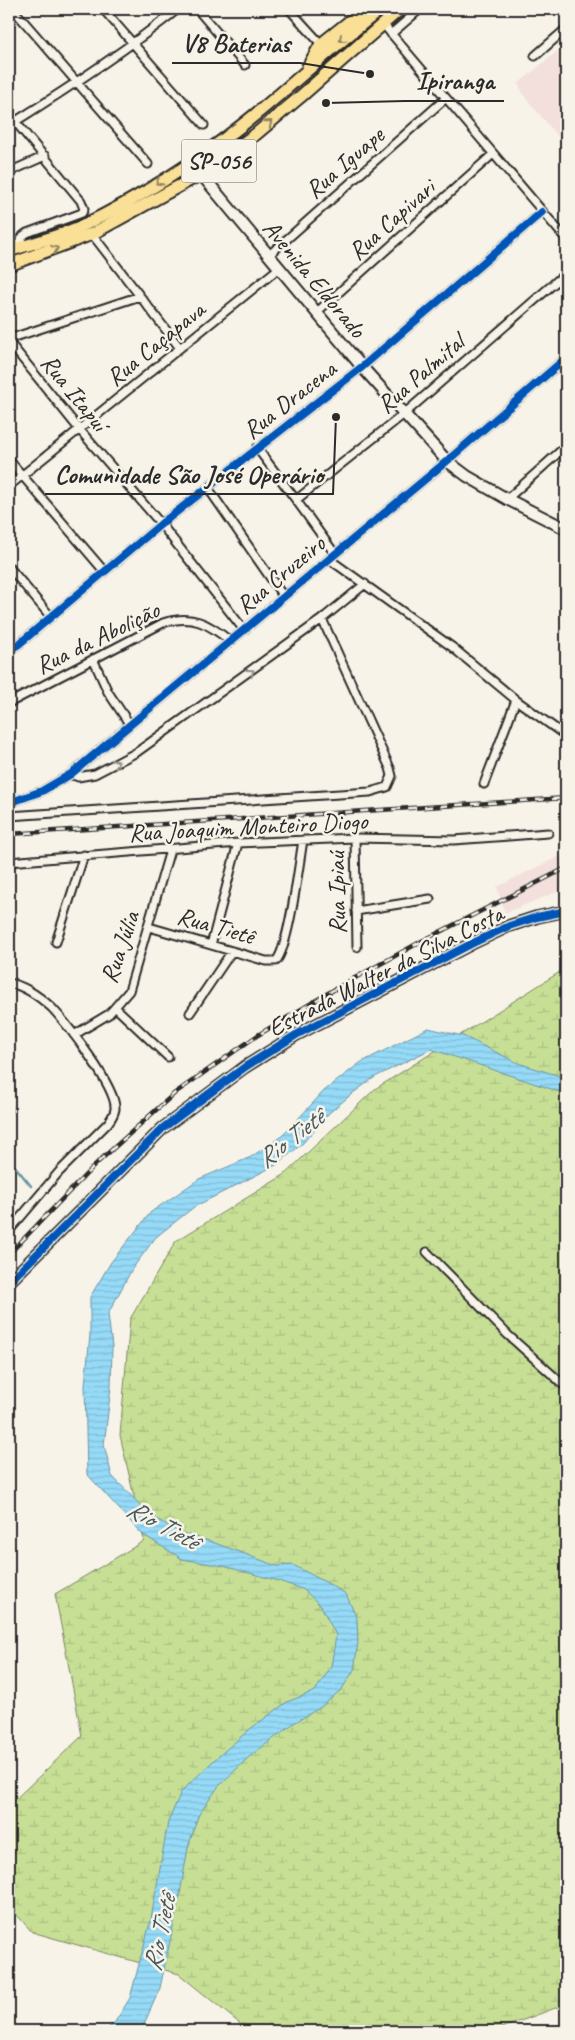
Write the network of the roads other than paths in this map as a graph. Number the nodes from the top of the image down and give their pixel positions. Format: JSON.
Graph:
{"nodes":[{"id":1,"x":13,"y":9,"type":"edge"},
{"id":2,"x":102,"y":9,"type":"edge"},
{"id":3,"x":178,"y":9,"type":"edge"},
{"id":4,"x":197,"y":9,"type":"edge"},
{"id":5,"x":289,"y":9,"type":"edge"},
{"id":6,"x":365,"y":9,"type":"edge"},
{"id":7,"x":380,"y":9,"type":"edge"},
{"id":8,"x":400,"y":9,"type":"edge"},
{"id":9,"x":420,"y":9,"type":"edge"},
{"id":10,"x":383,"y":24,"type":"junction"},
{"id":11,"x":566,"y":29,"type":"edge"},
{"id":12,"x":391,"y":34,"type":"junction"},
{"id":13,"x":134,"y":44,"type":"junction"},
{"id":14,"x":320,"y":44,"type":"junction"},
{"id":15,"x":535,"y":56,"type":"dead end"},
{"id":16,"x":245,"y":65,"type":"dead end"},
{"id":17,"x":306,"y":71,"type":"junction"},
{"id":18,"x":76,"y":84,"type":"junction"},
{"id":19,"x":446,"y":98,"type":"junction"},
{"id":20,"x":9,"y":114,"type":"edge"},
{"id":21,"x":16,"y":122,"type":"junction"},
{"id":22,"x":204,"y":125,"type":"dead end"},
{"id":23,"x":492,"y":154,"type":"junction"},
{"id":24,"x":45,"y":156,"type":"junction"},
{"id":25,"x":148,"y":164,"type":"dead end"},
{"id":26,"x":9,"y":172,"type":"edge"},
{"id":27,"x":201,"y":174,"type":"junction"},
{"id":28,"x":542,"y":212,"type":"junction"},
{"id":29,"x":92,"y":234,"type":"junction"},
{"id":30,"x":566,"y":239,"type":"edge"},
{"id":31,"x":12,"y":250,"type":"edge"},
{"id":32,"x":269,"y":255,"type":"junction"},
{"id":33,"x":9,"y":265,"type":"edge"},
{"id":34,"x":279,"y":268,"type":"junction"},
{"id":35,"x":566,"y":273,"type":"edge"},
{"id":36,"x":140,"y":296,"type":"junction"},
{"id":37,"x":317,"y":312,"type":"junction"},
{"id":38,"x":9,"y":340,"type":"edge"},
{"id":39,"x":180,"y":348,"type":"junction"},
{"id":40,"x":566,"y":358,"type":"edge"},
{"id":41,"x":362,"y":367,"type":"junction"},
{"id":42,"x":404,"y":414,"type":"junction"},
{"id":43,"x":79,"y":429,"type":"junction"},
{"id":44,"x":566,"y":446,"type":"edge"},
{"id":45,"x":256,"y":448,"type":"junction"},
{"id":46,"x":9,"y":460,"type":"edge"},
{"id":47,"x":447,"y":461,"type":"junction"},
{"id":48,"x":23,"y":475,"type":"junction"},
{"id":49,"x":9,"y":486,"type":"edge"},
{"id":50,"x":208,"y":488,"type":"junction"},
{"id":51,"x":507,"y":499,"type":"junction"},
{"id":52,"x":296,"y":500,"type":"junction"},
{"id":53,"x":161,"y":524,"type":"junction"},
{"id":54,"x":566,"y":528,"type":"edge"},
{"id":55,"x":332,"y":556,"type":"junction"},
{"id":56,"x":9,"y":566,"type":"edge"},
{"id":57,"x":104,"y":571,"type":"junction"},
{"id":58,"x":365,"y":584,"type":"junction"},
{"id":59,"x":283,"y":596,"type":"junction"},
{"id":60,"x":51,"y":617,"type":"junction"},
{"id":61,"x":322,"y":619,"type":"junction"},
{"id":62,"x":244,"y":630,"type":"junction"},
{"id":63,"x":230,"y":641,"type":"junction"},
{"id":64,"x":9,"y":650,"type":"edge"},
{"id":65,"x":93,"y":659,"type":"junction"},
{"id":66,"x":516,"y":700,"type":"junction"},
{"id":67,"x":9,"y":703,"type":"edge"},
{"id":68,"x":130,"y":725,"type":"junction"},
{"id":69,"x":566,"y":736,"type":"edge"},
{"id":70,"x":71,"y":774,"type":"junction"},
{"id":71,"x":484,"y":784,"type":"dead end"},
{"id":72,"x":9,"y":802,"type":"edge"},
{"id":73,"x":9,"y":816,"type":"edge"},
{"id":74,"x":548,"y":833,"type":"dead end"},
{"id":75,"x":355,"y":838,"type":"junction"},
{"id":76,"x":302,"y":840,"type":"junction"},
{"id":77,"x":238,"y":843,"type":"junction"},
{"id":78,"x":170,"y":850,"type":"junction"},
{"id":79,"x":84,"y":855,"type":"junction"},
{"id":80,"x":9,"y":862,"type":"edge"},
{"id":81,"x":430,"y":899,"type":"dead end"},
{"id":82,"x":356,"y":911,"type":"junction"},
{"id":83,"x":566,"y":911,"type":"edge"},
{"id":84,"x":149,"y":927,"type":"junction"},
{"id":85,"x":56,"y":942,"type":"dead end"},
{"id":86,"x":211,"y":944,"type":"junction"},
{"id":87,"x":356,"y":947,"type":"dead end"},
{"id":88,"x":232,"y":951,"type":"junction"},
{"id":89,"x":9,"y":983,"type":"edge"},
{"id":90,"x":116,"y":1008,"type":"junction"},
{"id":91,"x":190,"y":1013,"type":"dead end"},
{"id":92,"x":74,"y":1035,"type":"junction"},
{"id":93,"x":168,"y":1057,"type":"dead end"},
{"id":94,"x":9,"y":1231,"type":"edge"},
{"id":95,"x":427,"y":1252,"type":"dead end"},
{"id":96,"x":9,"y":1282,"type":"edge"},
{"id":97,"x":566,"y":1388,"type":"edge"}],
"edges":[{"from":1,"to":18,"type":"street"},
{"from":2,"to":13,"type":"street"},
{"from":3,"to":13,"type":"street"},
{"from":4,"to":16,"type":"street"},
{"from":5,"to":14,"type":"street"},
{"from":6,"to":14,"type":"main road"},
{"from":7,"to":17,"type":"main road","number":"SP-056","one_way":true},
{"from":8,"to":10,"type":"main road","number":"SP-056"},
{"from":9,"to":12,"type":"street"},
{"from":10,"to":12,"type":"street"},
{"from":27,"to":10,"type":"main road","number":"SP-056","one_way":true},
{"from":11,"to":15,"type":"street"},
{"from":12,"to":19,"type":"street"},
{"from":13,"to":18,"type":"street"},
{"from":13,"to":22,"type":"street"},
{"from":14,"to":17,"type":"main road"},
{"from":17,"to":31,"type":"main road","number":"SP-056","one_way":true},
{"from":18,"to":21,"type":"street"},
{"from":18,"to":25,"type":"street"},
{"from":19,"to":23,"type":"street"},
{"from":19,"to":32,"type":"street","name":"Rua Iguape"},
{"from":20,"to":21,"type":"street"},
{"from":21,"to":24,"type":"street"},
{"from":23,"to":28,"type":"street"},
{"from":23,"to":37,"type":"street","name":"Rua Capivari"},
{"from":24,"to":26,"type":"street"},
{"from":24,"to":31,"type":"street"},
{"from":27,"to":29,"type":"main road","number":"SP-056"},
{"from":27,"to":32,"type":"street","name":"Avenida Eldorado"},
{"from":28,"to":30,"type":"street"},
{"from":28,"to":41,"type":"street","name":"Rua Dracena"},
{"from":33,"to":29,"type":"main road","number":"SP-056","one_way":true},
{"from":29,"to":36,"type":"street"},
{"from":32,"to":34,"type":"street","name":"Avenida Eldorado"},
{"from":34,"to":37,"type":"street","name":"Avenida Eldorado"},
{"from":34,"to":39,"type":"street","name":"Rua Caçapava"},
{"from":35,"to":42,"type":"street","name":"Rua Palmital"},
{"from":36,"to":38,"type":"street"},
{"from":36,"to":39,"type":"street"},
{"from":37,"to":41,"type":"street","name":"Avenida Eldorado"},
{"from":38,"to":43,"type":"street","name":"Rua Itapuí"},
{"from":39,"to":43,"type":"street","name":"Rua Caçapava"},
{"from":40,"to":47,"type":"street","name":"Rua Cruzeiro"},
{"from":41,"to":42,"type":"street","name":"Avenida Eldorado"},
{"from":41,"to":45,"type":"street","name":"Rua Dracena"},
{"from":42,"to":47,"type":"street","name":"Avenida Eldorado"},
{"from":42,"to":52,"type":"street","name":"Rua Palmital"},
{"from":43,"to":48,"type":"street","name":"Rua Caçapava"},
{"from":43,"to":53,"type":"street","name":"Rua Itapuí"},
{"from":44,"to":51,"type":"street"},
{"from":45,"to":50,"type":"street","name":"Rua Dracena"},
{"from":45,"to":52,"type":"street"},
{"from":46,"to":48,"type":"street"},
{"from":47,"to":51,"type":"street","name":"Avenida Eldorado"},
{"from":47,"to":55,"type":"street","name":"Rua Cruzeiro"},
{"from":48,"to":49,"type":"street","name":"Rua Caçapava"},
{"from":48,"to":57,"type":"street"},
{"from":50,"to":53,"type":"street","name":"Rua Dracena"},
{"from":50,"to":59,"type":"street"},
{"from":51,"to":54,"type":"street","name":"Avenida Eldorado"},
{"from":52,"to":55,"type":"street"},
{"from":53,"to":57,"type":"street","name":"Rua Dracena"},
{"from":53,"to":62,"type":"street","name":"Rua Itapuí"},
{"from":55,"to":58,"type":"street"},
{"from":55,"to":59,"type":"street","name":"Rua Cruzeiro"},
{"from":56,"to":60,"type":"street"},
{"from":57,"to":60,"type":"street","name":"Rua Dracena"},
{"from":58,"to":61,"type":"street"},
{"from":58,"to":66,"type":"street"},
{"from":59,"to":62,"type":"street","name":"Rua Cruzeiro"},
{"from":60,"to":64,"type":"street","name":"Rua Dracena"},
{"from":70,"to":61,"type":"street","one_way":true},
{"from":61,"to":73,"type":"street"},
{"from":62,"to":63,"type":"street","name":"Rua Cruzeiro"},
{"from":63,"to":65,"type":"street","name":"Rua da Abolição"},
{"from":63,"to":68,"type":"street","name":"Rua Cruzeiro"},
{"from":65,"to":67,"type":"street","name":"Rua da Abolição"},
{"from":65,"to":68,"type":"street"},
{"from":66,"to":69,"type":"street"},
{"from":66,"to":71,"type":"street"},
{"from":68,"to":70,"type":"street","name":"Rua Cruzeiro"},
{"from":70,"to":72,"type":"street","name":"Rua Cruzeiro"},
{"from":74,"to":75,"type":"street","name":"Rua Joaquim Monteiro Diogo"},
{"from":75,"to":76,"type":"street","name":"Rua Joaquim Monteiro Diogo"},
{"from":75,"to":82,"type":"street","name":"Rua Ipiaú"},
{"from":76,"to":77,"type":"street","name":"Rua Joaquim Monteiro Diogo"},
{"from":76,"to":88,"type":"street","name":"Rua Tietê"},
{"from":77,"to":78,"type":"street","name":"Rua Joaquim Monteiro Diogo"},
{"from":77,"to":86,"type":"street"},
{"from":78,"to":79,"type":"street","name":"Rua Joaquim Monteiro Diogo"},
{"from":78,"to":84,"type":"street","name":"Rua Júlia"},
{"from":79,"to":80,"type":"street","name":"Rua Joaquim Monteiro Diogo"},
{"from":79,"to":85,"type":"street"},
{"from":81,"to":82,"type":"street"},
{"from":82,"to":87,"type":"street","name":"Rua Ipiaú"},
{"from":83,"to":96,"type":"street","name":"Estrada Walter da Silva Costa"},
{"from":84,"to":86,"type":"street","name":"Rua Tietê"},
{"from":84,"to":90,"type":"street","name":"Rua Júlia"},
{"from":86,"to":88,"type":"street","name":"Rua Tietê"},
{"from":88,"to":91,"type":"street"},
{"from":89,"to":92,"type":"street"},
{"from":90,"to":92,"type":"street","name":"Rua Júlia"},
{"from":90,"to":93,"type":"street"},
{"from":92,"to":94,"type":"street"},
{"from":95,"to":97,"type":"street"}]}
